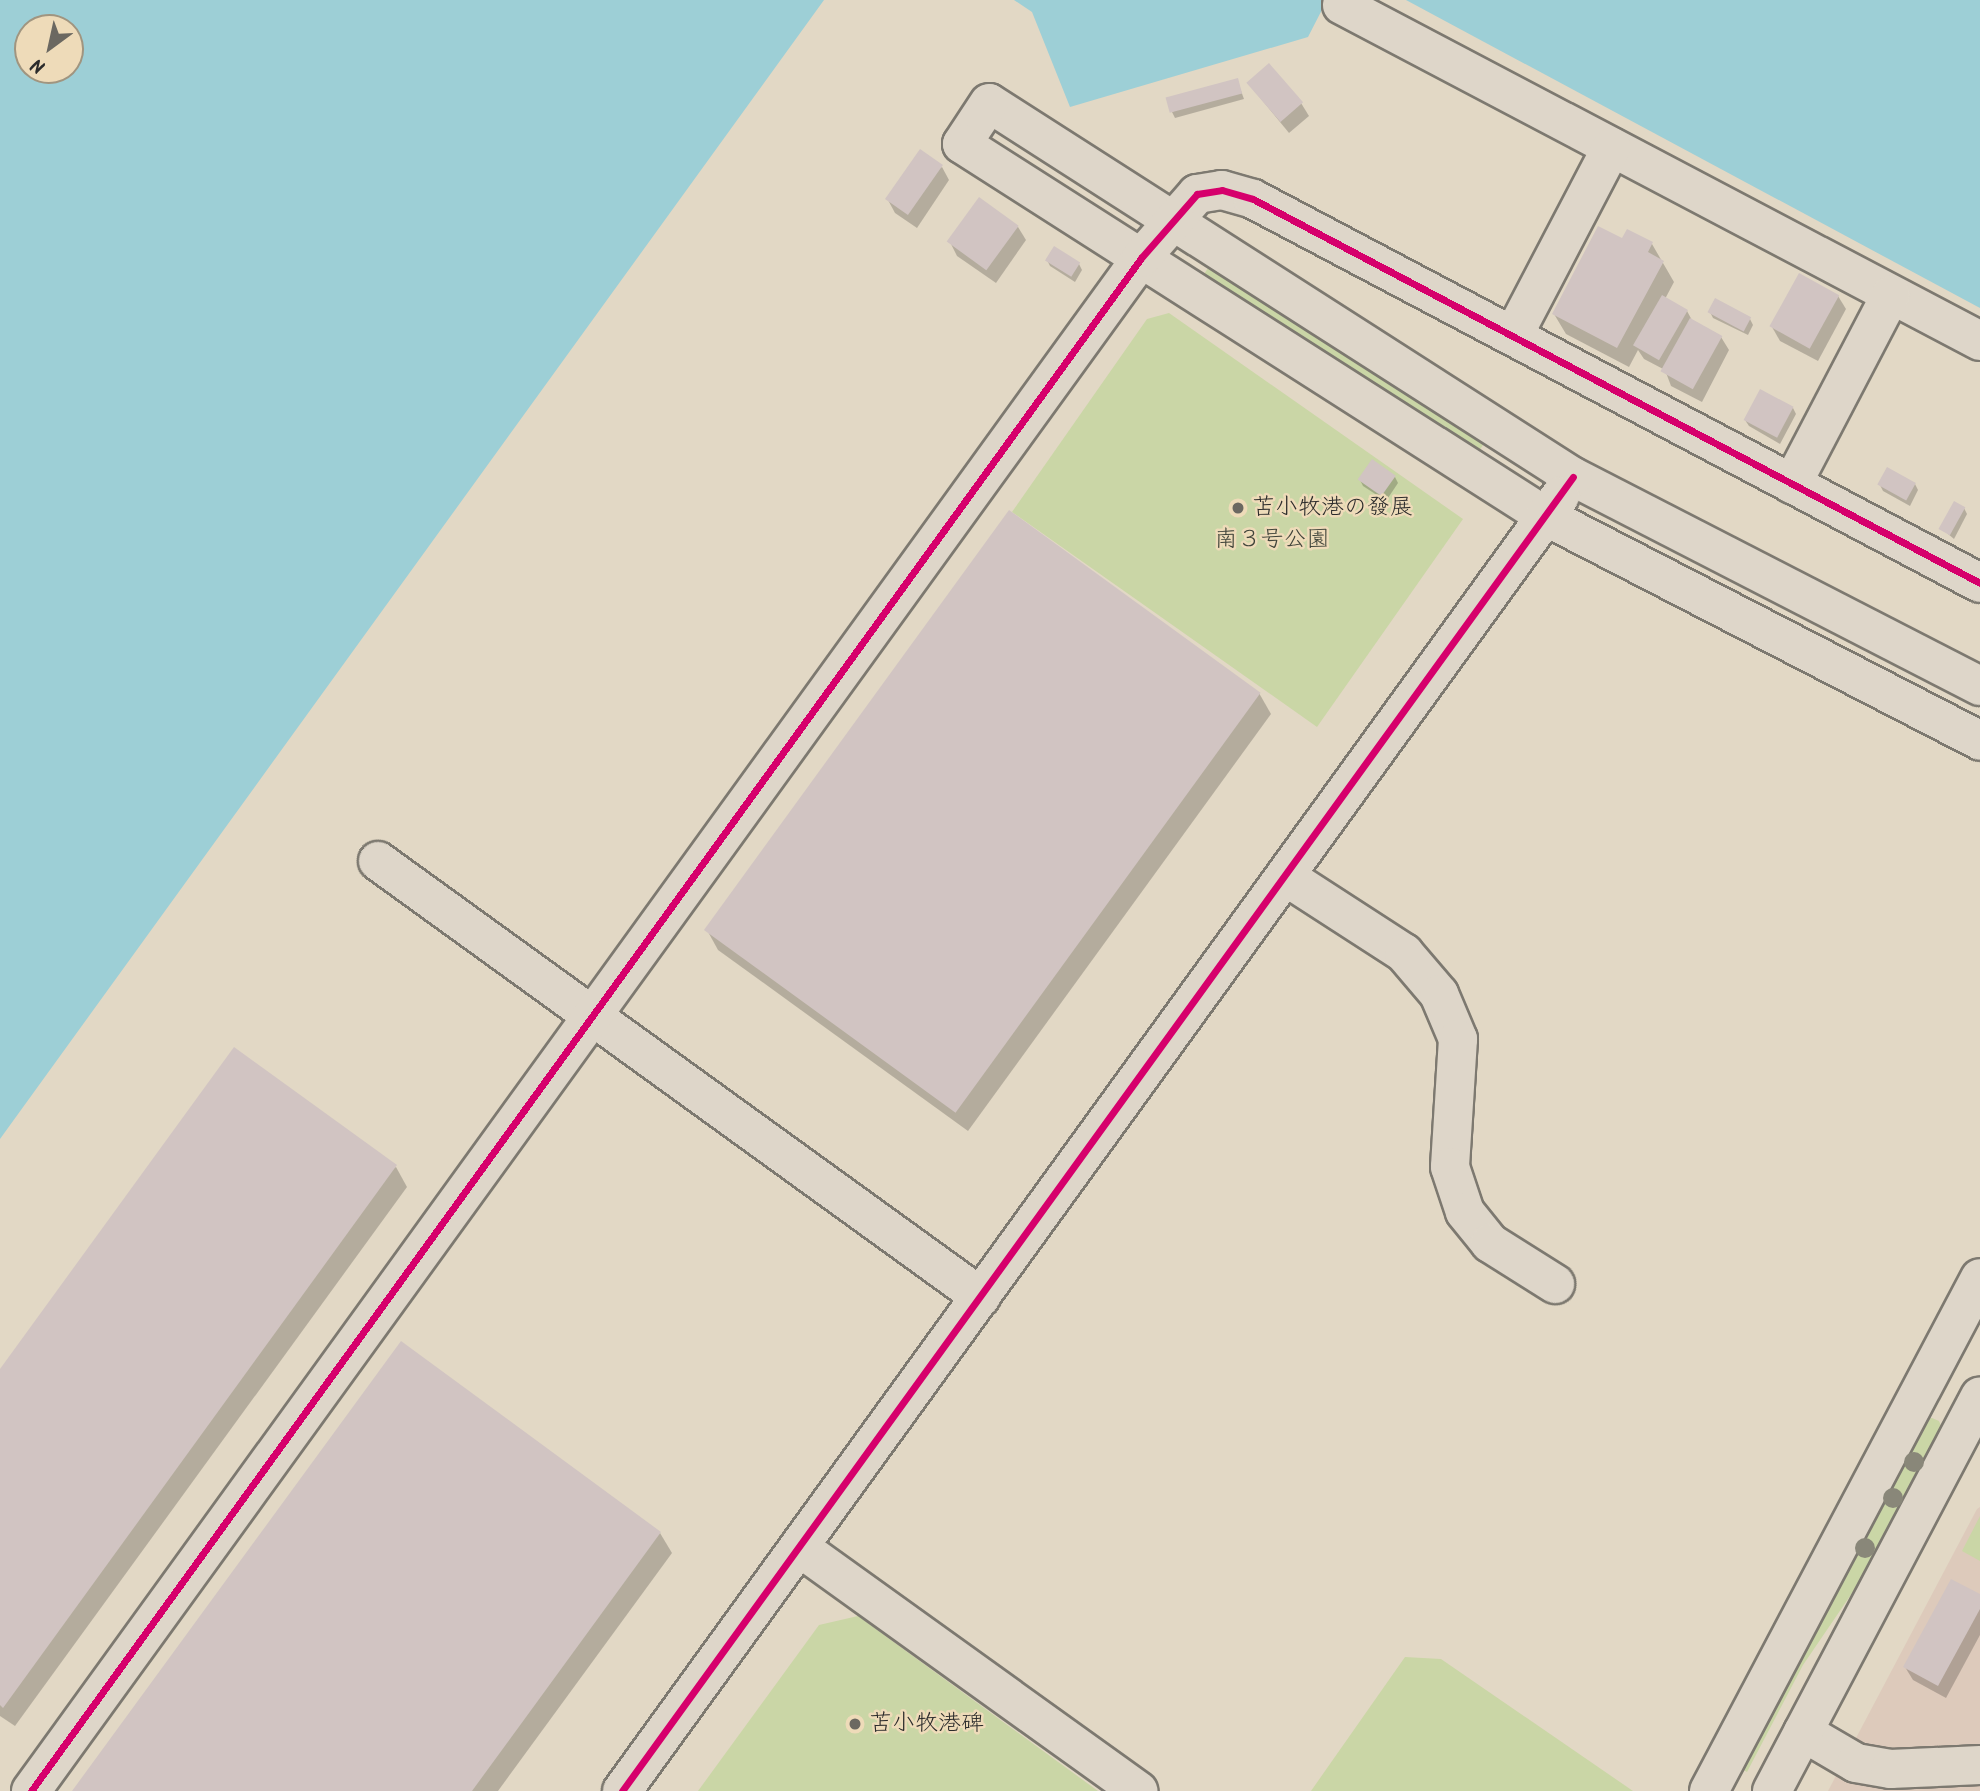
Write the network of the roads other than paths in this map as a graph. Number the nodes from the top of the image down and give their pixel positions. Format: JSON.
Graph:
{"nodes":[{"id":1,"x":1342,"y":5,"type":"dead end"},
{"id":2,"x":1612,"y":147,"type":"junction"},
{"id":3,"x":1173,"y":220,"type":"junction"},
{"id":4,"x":1141,"y":257,"type":"junction"},
{"id":5,"x":1892,"y":295,"type":"junction"},
{"id":6,"x":1513,"y":337,"type":"junction"},
{"id":7,"x":1980,"y":341,"type":"edge"},
{"id":8,"x":1573,"y":477,"type":"junction"},
{"id":9,"x":1792,"y":484,"type":"junction"},
{"id":10,"x":1545,"y":516,"type":"junction"},
{"id":11,"x":1976,"y":570,"type":"edge"},
{"id":12,"x":1980,"y":686,"type":"edge"},
{"id":13,"x":1980,"y":741,"type":"edge"},
{"id":14,"x":378,"y":861,"type":"dead end"},
{"id":15,"x":1285,"y":876,"type":"junction"},
{"id":16,"x":592,"y":1016,"type":"junction"},
{"id":17,"x":1980,"y":1278,"type":"edge"},
{"id":18,"x":1555,"y":1284,"type":"dead end"},
{"id":19,"x":981,"y":1297,"type":"junction"},
{"id":20,"x":1980,"y":1396,"type":"edge"},
{"id":21,"x":799,"y":1547,"type":"junction"},
{"id":22,"x":1803,"y":1732,"type":"junction"},
{"id":23,"x":1980,"y":1765,"type":"edge"},
{"id":24,"x":1892,"y":1780,"type":"edge"},
{"id":25,"x":31,"y":1791,"type":"edge"},
{"id":26,"x":622,"y":1791,"type":"edge"},
{"id":27,"x":1138,"y":1791,"type":"edge"},
{"id":28,"x":1709,"y":1791,"type":"edge"},
{"id":29,"x":1772,"y":1791,"type":"edge"}],
"edges":[{"from":1,"to":2,"type":"street"},
{"from":2,"to":5,"type":"street"},
{"from":2,"to":6,"type":"street"},
{"from":3,"to":4,"type":"street"},
{"from":3,"to":4,"type":"street"},
{"from":3,"to":6,"type":"street"},
{"from":3,"to":8,"type":"street"},
{"from":4,"to":10,"type":"street"},
{"from":4,"to":16,"type":"street"},
{"from":5,"to":7,"type":"street"},
{"from":5,"to":9,"type":"street"},
{"from":6,"to":9,"type":"street"},
{"from":8,"to":10,"type":"street"},
{"from":8,"to":12,"type":"street"},
{"from":9,"to":11,"type":"street"},
{"from":10,"to":13,"type":"street"},
{"from":10,"to":15,"type":"street"},
{"from":14,"to":16,"type":"street"},
{"from":15,"to":18,"type":"street"},
{"from":15,"to":19,"type":"street"},
{"from":16,"to":19,"type":"street"},
{"from":16,"to":25,"type":"street"},
{"from":17,"to":28,"type":"street"},
{"from":19,"to":21,"type":"street"},
{"from":20,"to":22,"type":"street"},
{"from":21,"to":26,"type":"street"},
{"from":21,"to":27,"type":"street"},
{"from":22,"to":24,"type":"street"},
{"from":22,"to":29,"type":"street"},
{"from":23,"to":24,"type":"street"}]}
